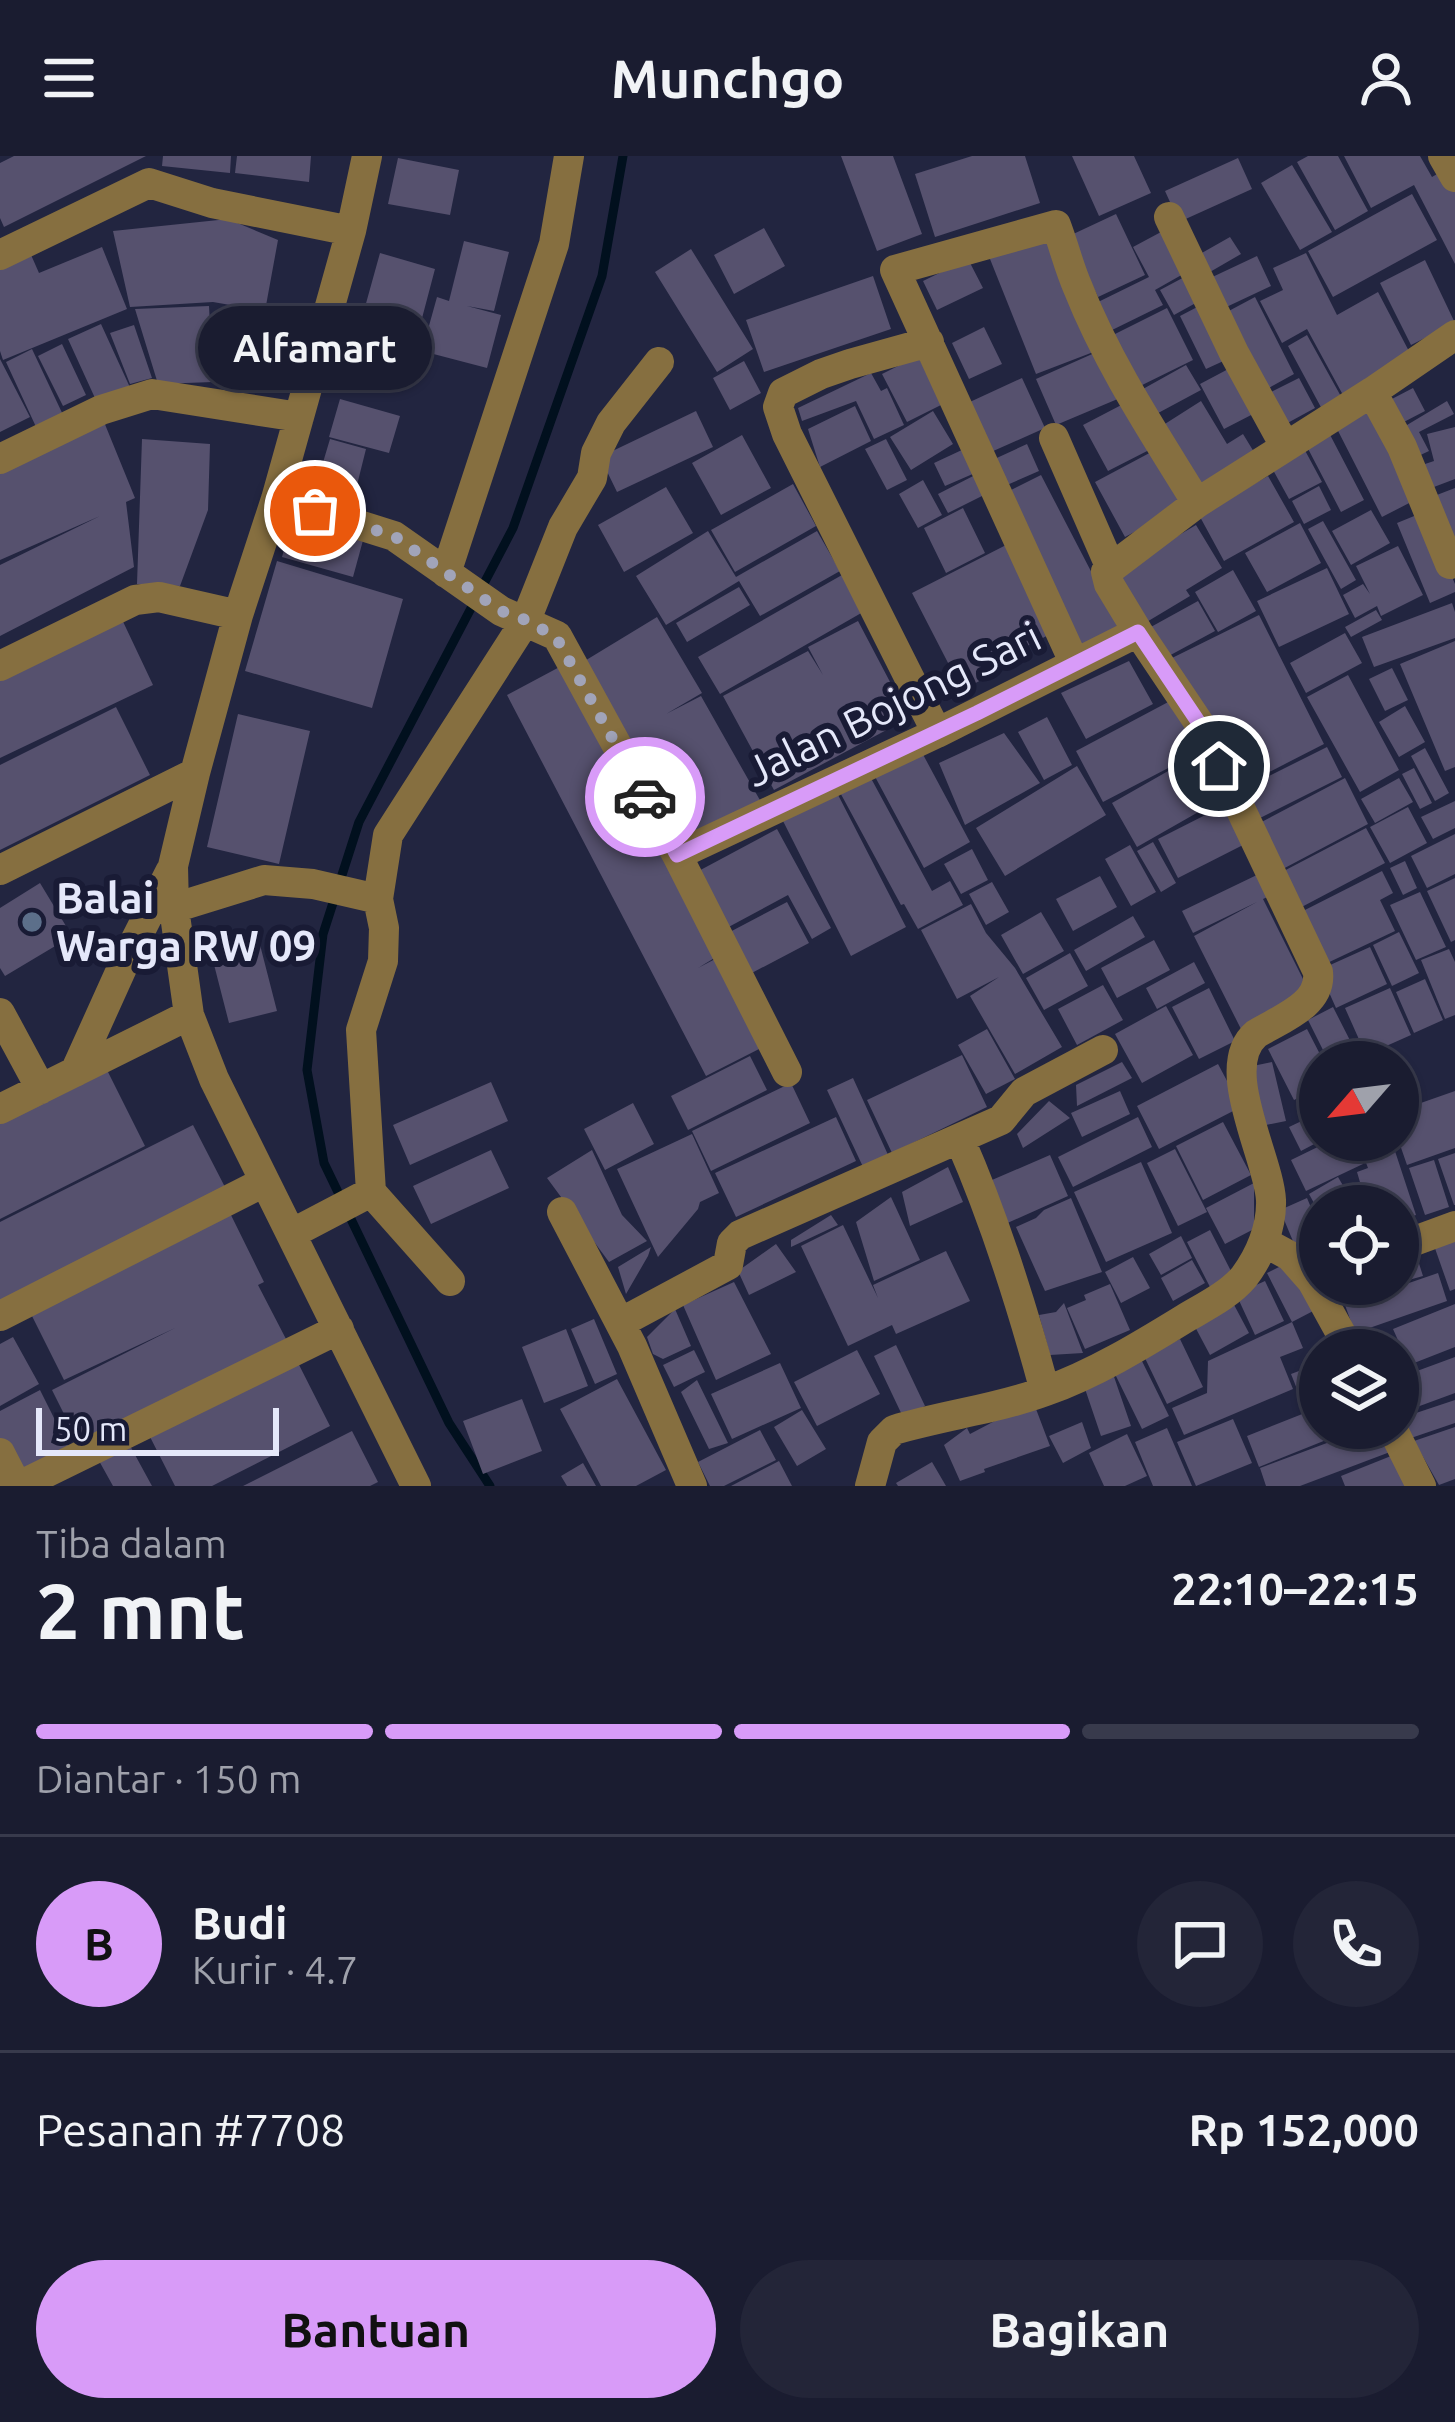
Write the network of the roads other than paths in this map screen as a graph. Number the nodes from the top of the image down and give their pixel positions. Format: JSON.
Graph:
{"nodes":[{"id":1,"x":367,"y":156,"type":"edge"},
{"id":2,"x":569,"y":156,"type":"edge"},
{"id":3,"x":1443,"y":156,"type":"edge"},
{"id":4,"x":151,"y":170,"type":"edge"},
{"id":5,"x":1455,"y":177,"type":"edge"},
{"id":6,"x":1168,"y":217,"type":"dead end"},
{"id":7,"x":351,"y":231,"type":"junction"},
{"id":8,"x":0,"y":255,"type":"edge"},
{"id":9,"x":1455,"y":335,"type":"edge"},
{"id":10,"x":928,"y":342,"type":"junction"},
{"id":11,"x":659,"y":362,"type":"dead end"},
{"id":12,"x":1372,"y":392,"type":"junction"},
{"id":13,"x":298,"y":417,"type":"junction"},
{"id":14,"x":1054,"y":438,"type":"dead end"},
{"id":15,"x":1285,"y":446,"type":"junction"},
{"id":16,"x":0,"y":459,"type":"edge"},
{"id":17,"x":275,"y":499,"type":"junction"},
{"id":18,"x":1197,"y":502,"type":"junction"},
{"id":19,"x":1450,"y":564,"type":"dead end"},
{"id":20,"x":1110,"y":566,"type":"junction"},
{"id":21,"x":452,"y":578,"type":"junction"},
{"id":22,"x":238,"y":615,"type":"junction"},
{"id":23,"x":514,"y":616,"type":"junction"},
{"id":24,"x":1138,"y":632,"type":"junction"},
{"id":25,"x":1074,"y":662,"type":"junction"},
{"id":26,"x":0,"y":666,"type":"edge"},
{"id":27,"x":937,"y":733,"type":"junction"},
{"id":28,"x":195,"y":773,"type":"junction"},
{"id":29,"x":677,"y":855,"type":"junction"},
{"id":30,"x":173,"y":866,"type":"junction"},
{"id":31,"x":0,"y":869,"type":"edge"},
{"id":32,"x":366,"y":896,"type":"junction"},
{"id":33,"x":174,"y":908,"type":"junction"},
{"id":34,"x":0,"y":1013,"type":"edge"},
{"id":35,"x":189,"y":1015,"type":"junction"},
{"id":36,"x":1103,"y":1050,"type":"dead end"},
{"id":37,"x":75,"y":1072,"type":"junction"},
{"id":38,"x":787,"y":1072,"type":"dead end"},
{"id":39,"x":41,"y":1089,"type":"junction"},
{"id":40,"x":0,"y":1109,"type":"edge"},
{"id":41,"x":960,"y":1141,"type":"junction"},
{"id":42,"x":264,"y":1182,"type":"junction"},
{"id":43,"x":363,"y":1196,"type":"junction"},
{"id":44,"x":562,"y":1212,"type":"dead end"},
{"id":45,"x":1455,"y":1226,"type":"edge"},
{"id":46,"x":291,"y":1234,"type":"junction"},
{"id":47,"x":1419,"y":1239,"type":"edge"},
{"id":48,"x":1264,"y":1242,"type":"junction"},
{"id":49,"x":1299,"y":1264,"type":"edge"},
{"id":50,"x":450,"y":1281,"type":"dead end"},
{"id":51,"x":0,"y":1316,"type":"edge"},
{"id":52,"x":620,"y":1323,"type":"junction"},
{"id":53,"x":339,"y":1329,"type":"junction"},
{"id":54,"x":1045,"y":1391,"type":"junction"},
{"id":55,"x":1402,"y":1449,"type":"edge"},
{"id":56,"x":0,"y":1453,"type":"edge"},
{"id":57,"x":404,"y":1482,"type":"edge"},
{"id":58,"x":18,"y":1486,"type":"edge"},
{"id":59,"x":692,"y":1486,"type":"edge"},
{"id":60,"x":870,"y":1486,"type":"edge"},
{"id":61,"x":1421,"y":1486,"type":"edge"}],
"edges":[{"from":1,"to":7,"type":"street"},
{"from":2,"to":21,"type":"street"},
{"from":3,"to":5,"type":"street"},
{"from":4,"to":7,"type":"street"},
{"from":4,"to":8,"type":"street"},
{"from":6,"to":15,"type":"street"},
{"from":7,"to":13,"type":"street"},
{"from":9,"to":12,"type":"street"},
{"from":10,"to":18,"type":"street"},
{"from":10,"to":25,"type":"street"},
{"from":10,"to":27,"type":"street"},
{"from":11,"to":23,"type":"street"},
{"from":12,"to":15,"type":"street"},
{"from":12,"to":19,"type":"street"},
{"from":13,"to":16,"type":"street"},
{"from":13,"to":17,"type":"street"},
{"from":14,"to":20,"type":"street"},
{"from":15,"to":18,"type":"street"},
{"from":17,"to":21,"type":"street"},
{"from":17,"to":22,"type":"street"},
{"from":18,"to":20,"type":"street"},
{"from":20,"to":24,"type":"street"},
{"from":21,"to":23,"type":"street"},
{"from":22,"to":26,"type":"street"},
{"from":22,"to":28,"type":"street"},
{"from":23,"to":29,"type":"street"},
{"from":23,"to":32,"type":"street"},
{"from":24,"to":25,"type":"street","name":"Jalan Bojong Sari"},
{"from":24,"to":48,"type":"street"},
{"from":25,"to":27,"type":"street","name":"Jalan Bojong Sari"},
{"from":27,"to":29,"type":"street","name":"Jalan Bojong Sari"},
{"from":28,"to":30,"type":"street"},
{"from":28,"to":31,"type":"street"},
{"from":29,"to":38,"type":"street"},
{"from":30,"to":33,"type":"street"},
{"from":30,"to":37,"type":"street"},
{"from":32,"to":33,"type":"street"},
{"from":32,"to":43,"type":"street"},
{"from":33,"to":35,"type":"street"},
{"from":34,"to":39,"type":"street"},
{"from":35,"to":37,"type":"street"},
{"from":35,"to":42,"type":"street"},
{"from":36,"to":41,"type":"street"},
{"from":37,"to":39,"type":"street"},
{"from":39,"to":40,"type":"street"},
{"from":41,"to":52,"type":"street"},
{"from":41,"to":54,"type":"street"},
{"from":42,"to":46,"type":"street"},
{"from":42,"to":51,"type":"street"},
{"from":43,"to":46,"type":"street"},
{"from":43,"to":50,"type":"street"},
{"from":44,"to":52,"type":"street"},
{"from":45,"to":47,"type":"street"},
{"from":46,"to":53,"type":"street"},
{"from":48,"to":49,"type":"street"},
{"from":48,"to":54,"type":"street"},
{"from":52,"to":59,"type":"street"},
{"from":53,"to":57,"type":"street"},
{"from":53,"to":58,"type":"street"},
{"from":54,"to":60,"type":"street"},
{"from":55,"to":61,"type":"street"},
{"from":56,"to":58,"type":"street"}]}
